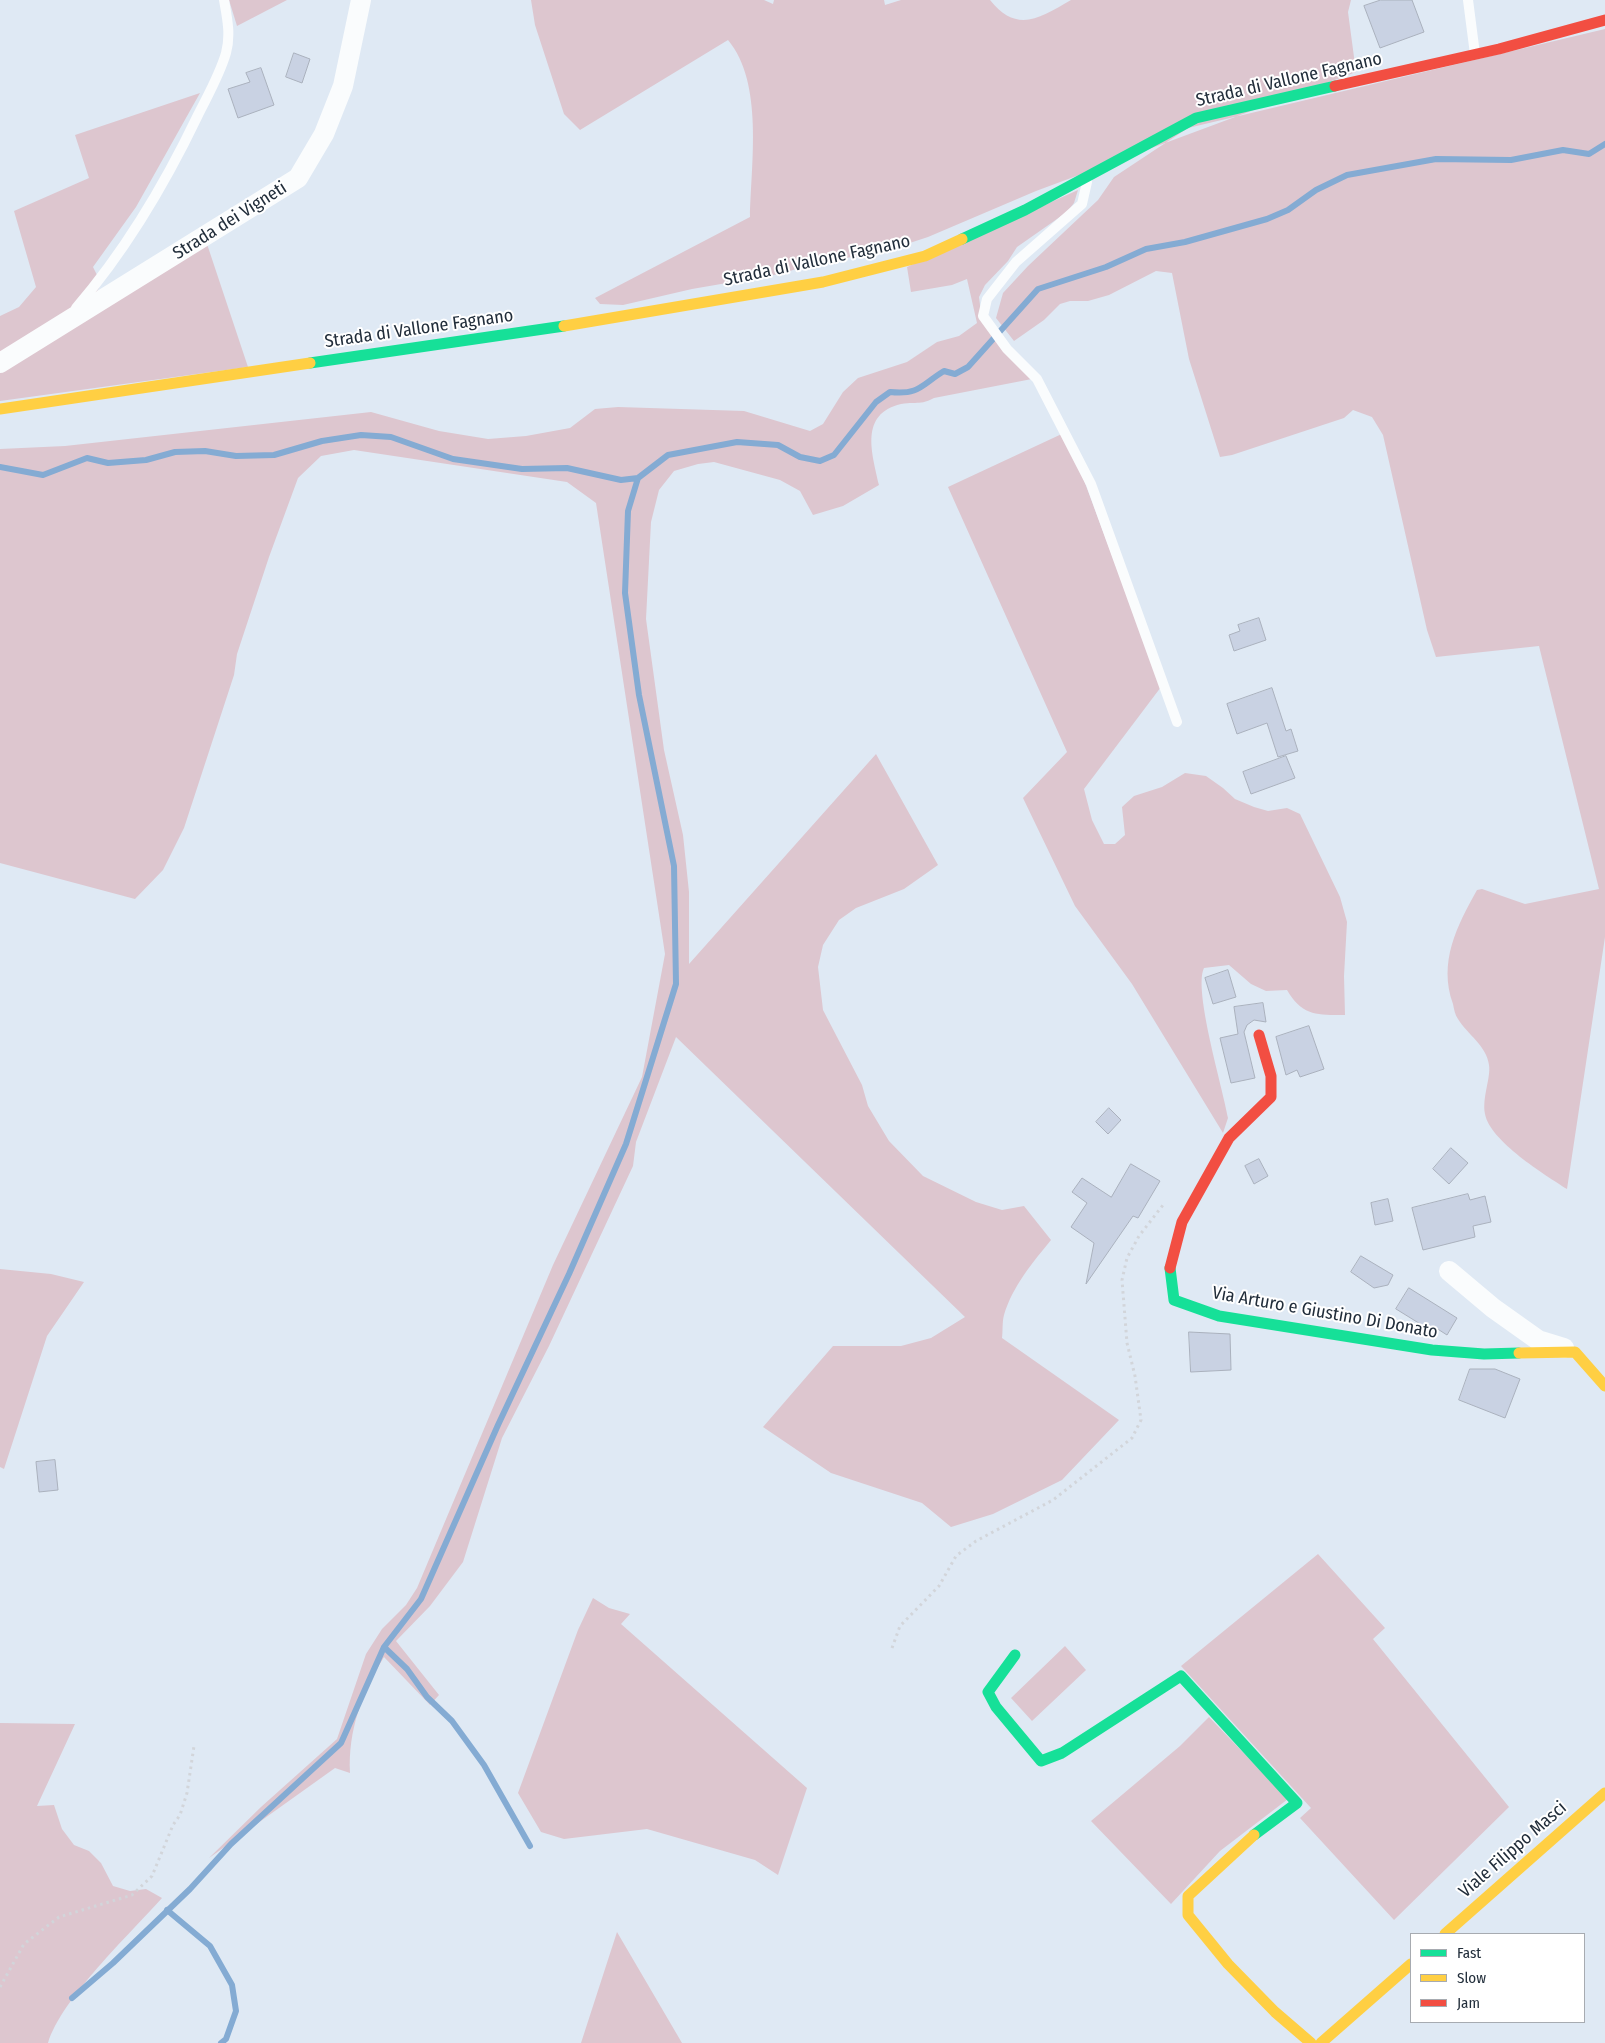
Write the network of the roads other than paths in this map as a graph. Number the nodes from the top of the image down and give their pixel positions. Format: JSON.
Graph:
{"nodes":[{"id":1,"x":224,"y":0,"type":"edge"},
{"id":2,"x":361,"y":0,"type":"edge"},
{"id":3,"x":1468,"y":0,"type":"edge"},
{"id":4,"x":1605,"y":20,"type":"edge"},
{"id":5,"x":1475,"y":55,"type":"junction"},
{"id":6,"x":1088,"y":176,"type":"junction"},
{"id":7,"x":60,"y":328,"type":"junction"},
{"id":8,"x":0,"y":363,"type":"edge"},
{"id":9,"x":0,"y":409,"type":"edge"},
{"id":10,"x":1177,"y":722,"type":"dead end"},
{"id":11,"x":1259,"y":1035,"type":"dead end"},
{"id":12,"x":1449,"y":1271,"type":"dead end"},
{"id":13,"x":1575,"y":1352,"type":"junction"},
{"id":14,"x":1605,"y":1386,"type":"edge"},
{"id":15,"x":1015,"y":1655,"type":"dead end"},
{"id":16,"x":1605,"y":1793,"type":"edge"},
{"id":17,"x":1446,"y":1933,"type":"edge"},
{"id":18,"x":1410,"y":1965,"type":"edge"},
{"id":19,"x":1311,"y":2043,"type":"edge"},
{"id":20,"x":1321,"y":2043,"type":"edge"}],
"edges":[{"from":1,"to":7,"type":"lane"},
{"from":2,"to":7,"type":"street","name":"Strada dei Vigneti"},
{"from":3,"to":5,"type":"lane"},
{"from":4,"to":5,"type":"street","name":"Strada di Vallone Fagnano"},
{"from":5,"to":6,"type":"street","name":"Strada di Vallone Fagnano"},
{"from":6,"to":9,"type":"street","name":"Strada di Vallone Fagnano"},
{"from":6,"to":10,"type":"lane"},
{"from":7,"to":8,"type":"street","name":"Strada dei Vigneti"},
{"from":11,"to":13,"type":"street","name":"Via Arturo e Giustino Di Donato"},
{"from":12,"to":13,"type":"street"},
{"from":13,"to":14,"type":"street"},
{"from":15,"to":19,"type":"street"},
{"from":16,"to":17,"type":"street","name":"Viale Filippo Masci"},
{"from":18,"to":20,"type":"street"}]}
